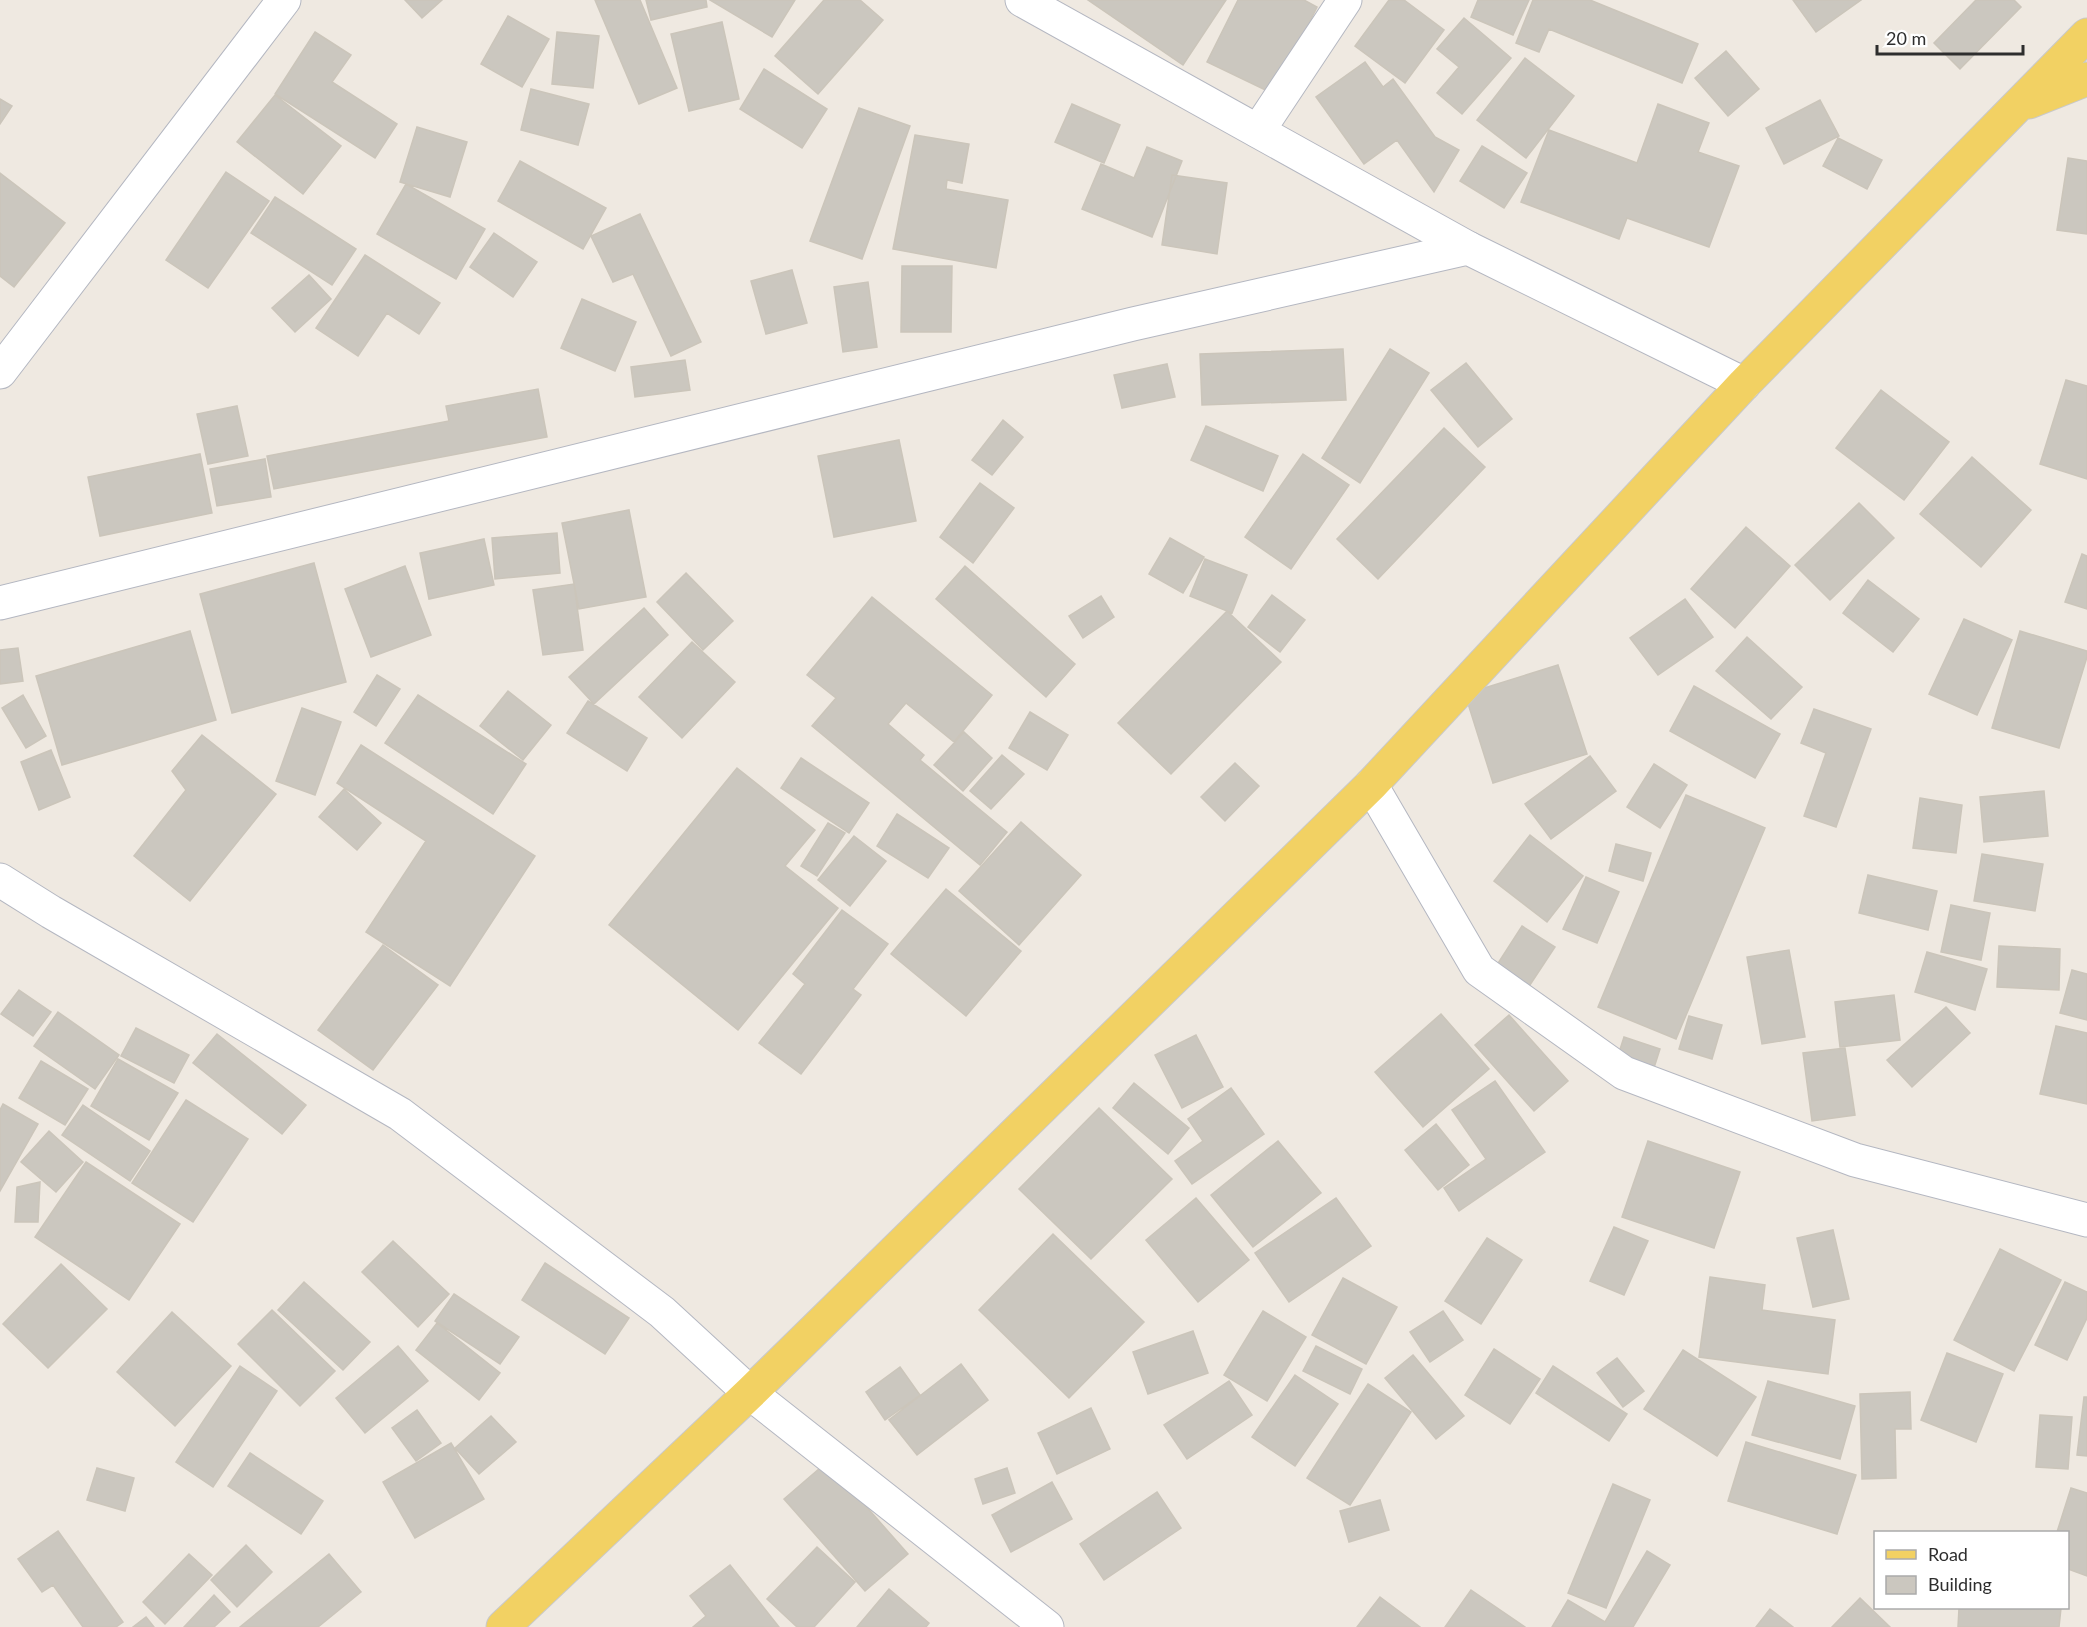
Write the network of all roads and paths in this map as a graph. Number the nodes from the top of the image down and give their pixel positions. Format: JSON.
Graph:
{"nodes":[{"id":1,"x":284,"y":0,"type":"edge"},
{"id":2,"x":1022,"y":0,"type":"edge"},
{"id":3,"x":1345,"y":0,"type":"edge"},
{"id":4,"x":2087,"y":35,"type":"edge"},
{"id":5,"x":2087,"y":79,"type":"edge"},
{"id":6,"x":2019,"y":106,"type":"junction"},
{"id":7,"x":1258,"y":131,"type":"junction"},
{"id":8,"x":1468,"y":248,"type":"junction"},
{"id":9,"x":0,"y":372,"type":"edge"},
{"id":10,"x":1744,"y":384,"type":"junction"},
{"id":11,"x":0,"y":603,"type":"edge"},
{"id":12,"x":1371,"y":785,"type":"junction"},
{"id":13,"x":0,"y":880,"type":"edge"},
{"id":14,"x":2087,"y":1220,"type":"edge"},
{"id":15,"x":750,"y":1394,"type":"junction"},
{"id":16,"x":503,"y":1627,"type":"edge"},
{"id":17,"x":1047,"y":1627,"type":"edge"}],
"edges":[{"from":1,"to":9,"type":"street"},
{"from":2,"to":7,"type":"street"},
{"from":3,"to":7,"type":"street"},
{"from":4,"to":6,"type":"main road"},
{"from":5,"to":6,"type":"main road"},
{"from":6,"to":10,"type":"main road"},
{"from":7,"to":8,"type":"street"},
{"from":8,"to":10,"type":"street"},
{"from":8,"to":11,"type":"street"},
{"from":10,"to":12,"type":"main road"},
{"from":12,"to":14,"type":"street"},
{"from":12,"to":15,"type":"main road"},
{"from":13,"to":15,"type":"street"},
{"from":15,"to":16,"type":"main road"},
{"from":15,"to":17,"type":"street"}]}
